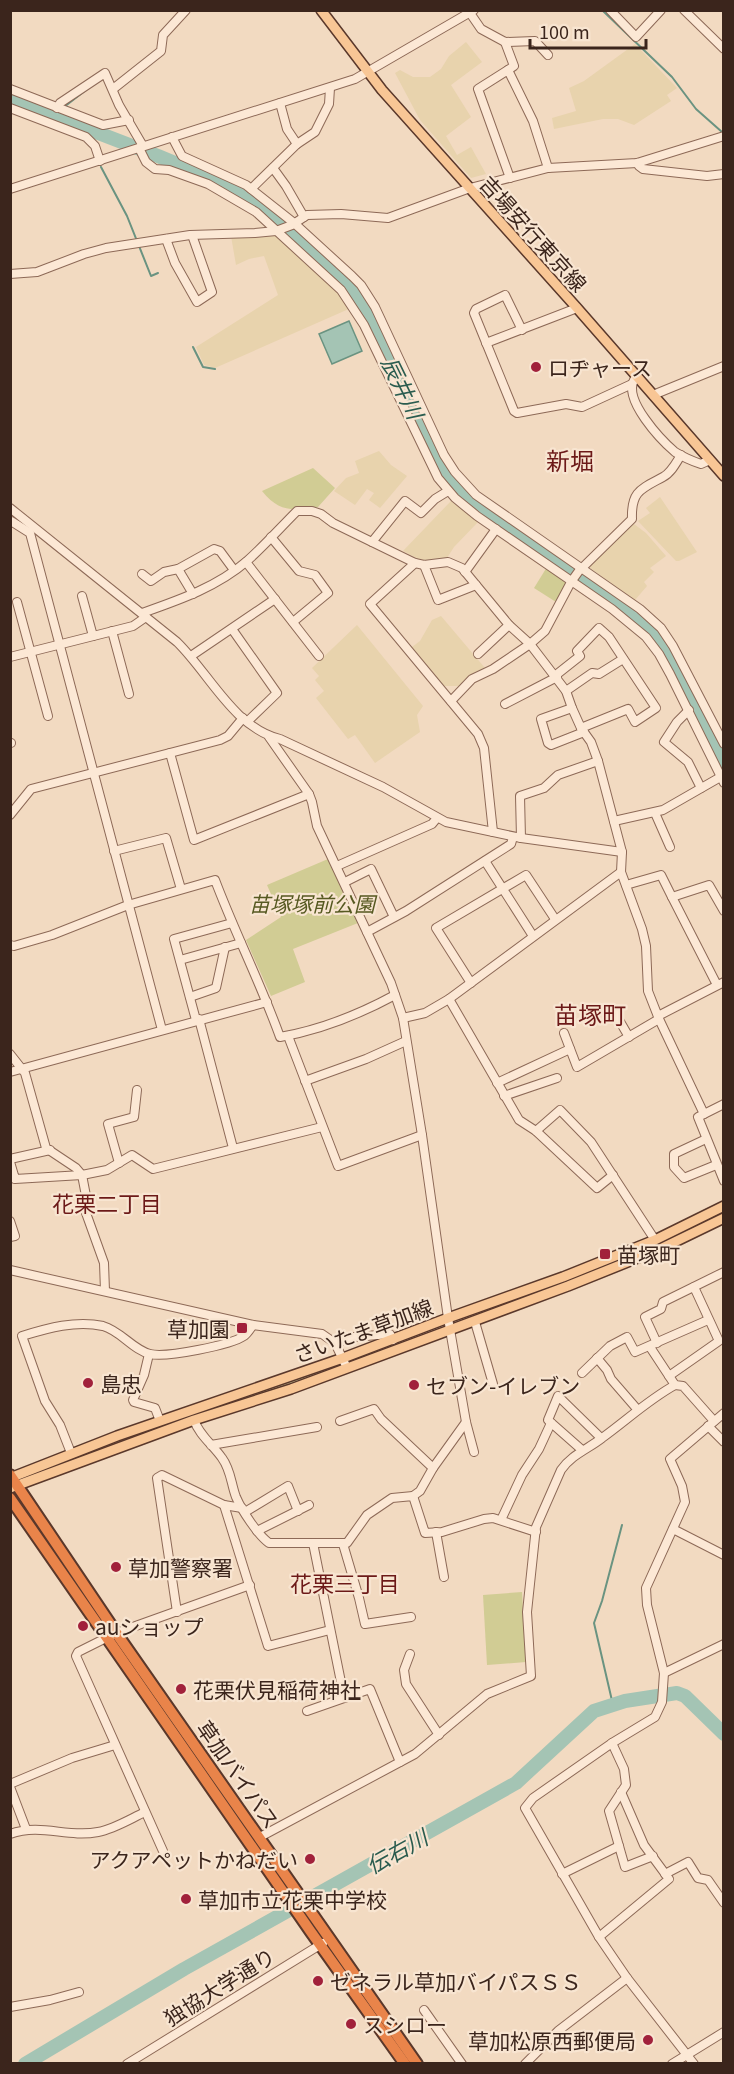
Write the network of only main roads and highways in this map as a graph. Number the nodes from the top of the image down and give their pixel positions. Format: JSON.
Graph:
{"nodes":[{"id":1,"x":321,"y":10,"type":"edge"},
{"id":2,"x":723,"y":476,"type":"edge"},
{"id":3,"x":723,"y":1206,"type":"edge"},
{"id":4,"x":723,"y":1218,"type":"edge"},
{"id":5,"x":12,"y":1481,"type":"edge"},
{"id":6,"x":10,"y":1498,"type":"edge"},
{"id":7,"x":113,"y":1635,"type":"junction"},
{"id":8,"x":325,"y":1942,"type":"junction"},
{"id":9,"x":405,"y":2064,"type":"edge"},
{"id":10,"x":417,"y":2064,"type":"edge"}],
"edges":[{"from":1,"to":2,"type":"main road","name":"吉場安行東京線"},
{"from":3,"to":5,"type":"main road","name":"さいたま草加線"},
{"from":4,"to":5,"type":"main road","name":"さいたま草加線"},
{"from":5,"to":7,"type":"highway","name":"草加バイパス"},
{"from":6,"to":7,"type":"highway","name":"草加バイパス"},
{"from":7,"to":8,"type":"highway","name":"草加バイパス"},
{"from":7,"to":8,"type":"highway","name":"草加バイパス"},
{"from":8,"to":9,"type":"highway","name":"草加バイパス"},
{"from":8,"to":10,"type":"highway","name":"草加バイパス"}]}
